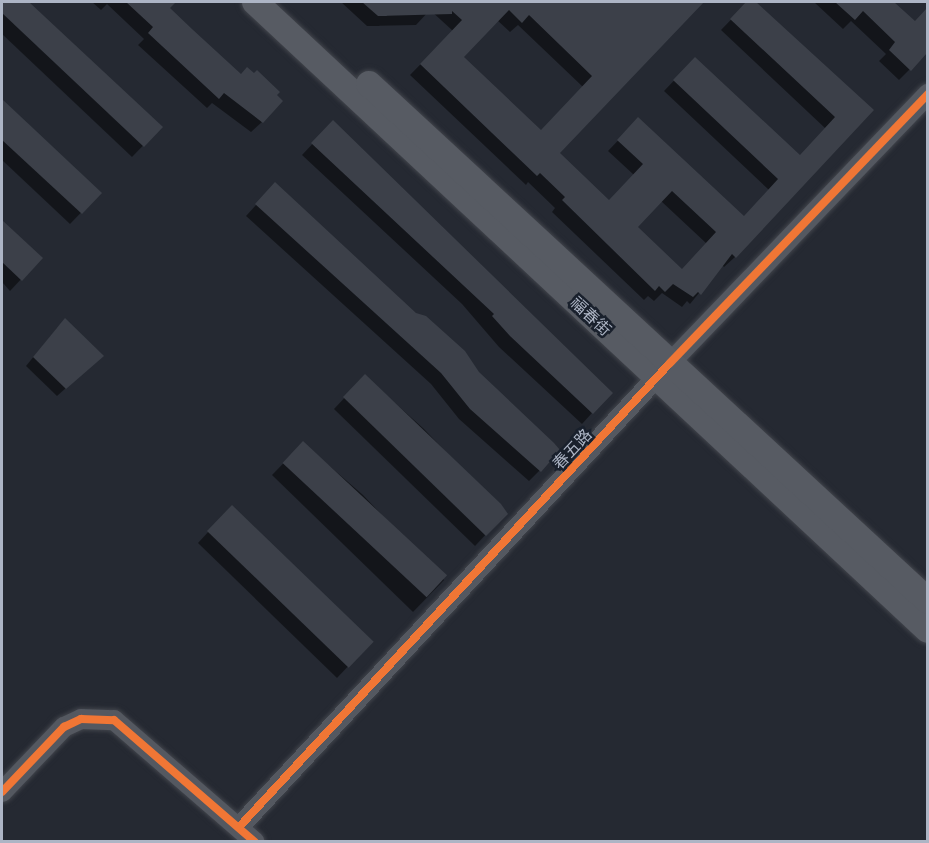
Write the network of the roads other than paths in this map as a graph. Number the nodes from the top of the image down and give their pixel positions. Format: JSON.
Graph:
{"nodes":[{"id":1,"x":255,"y":2,"type":"edge"},
{"id":2,"x":280,"y":2,"type":"edge"},
{"id":3,"x":927,"y":94,"type":"edge"},
{"id":4,"x":663,"y":370,"type":"junction"},
{"id":5,"x":927,"y":601,"type":"edge"},
{"id":6,"x":927,"y":630,"type":"edge"},
{"id":7,"x":2,"y":792,"type":"edge"},
{"id":8,"x":240,"y":826,"type":"junction"},
{"id":9,"x":255,"y":842,"type":"edge"}],
"edges":[{"from":1,"to":4,"type":"main road","name":"福春街"},
{"from":2,"to":4,"type":"main road","name":"福春街"},
{"from":3,"to":4,"type":"street","name":"春五路"},
{"from":4,"to":5,"type":"main road","name":"福春街"},
{"from":4,"to":6,"type":"main road","name":"福春街"},
{"from":4,"to":8,"type":"street","name":"春五路"},
{"from":7,"to":8,"type":"street"},
{"from":8,"to":9,"type":"street"}]}
